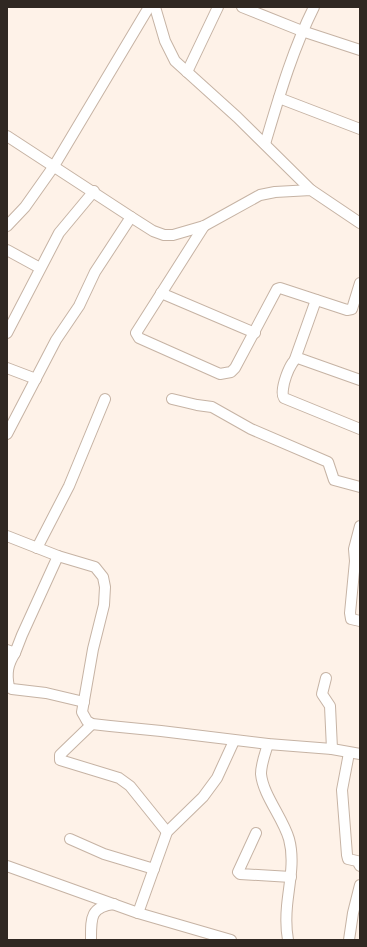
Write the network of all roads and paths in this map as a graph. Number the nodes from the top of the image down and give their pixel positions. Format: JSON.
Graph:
{"nodes":[{"id":1,"x":149,"y":7,"type":"edge"},
{"id":2,"x":155,"y":7,"type":"edge"},
{"id":3,"x":218,"y":7,"type":"edge"},
{"id":4,"x":242,"y":7,"type":"edge"},
{"id":5,"x":314,"y":7,"type":"edge"},
{"id":6,"x":302,"y":31,"type":"junction"},
{"id":7,"x":360,"y":50,"type":"edge"},
{"id":8,"x":187,"y":72,"type":"junction"},
{"id":9,"x":279,"y":98,"type":"junction"},
{"id":10,"x":360,"y":130,"type":"edge"},
{"id":11,"x":7,"y":136,"type":"edge"},
{"id":12,"x":265,"y":144,"type":"junction"},
{"id":13,"x":54,"y":166,"type":"junction"},
{"id":14,"x":311,"y":190,"type":"junction"},
{"id":15,"x":94,"y":191,"type":"junction"},
{"id":16,"x":131,"y":217,"type":"junction"},
{"id":17,"x":360,"y":223,"type":"edge"},
{"id":18,"x":7,"y":226,"type":"edge"},
{"id":19,"x":204,"y":226,"type":"junction"},
{"id":20,"x":7,"y":250,"type":"edge"},
{"id":21,"x":40,"y":268,"type":"junction"},
{"id":22,"x":360,"y":283,"type":"edge"},
{"id":23,"x":161,"y":293,"type":"junction"},
{"id":24,"x":316,"y":300,"type":"junction"},
{"id":25,"x":7,"y":333,"type":"edge"},
{"id":26,"x":254,"y":333,"type":"junction"},
{"id":27,"x":295,"y":358,"type":"junction"},
{"id":28,"x":7,"y":368,"type":"edge"},
{"id":29,"x":36,"y":379,"type":"junction"},
{"id":30,"x":360,"y":380,"type":"edge"},
{"id":31,"x":105,"y":399,"type":"dead end"},
{"id":32,"x":172,"y":399,"type":"dead end"},
{"id":33,"x":360,"y":429,"type":"edge"},
{"id":34,"x":7,"y":434,"type":"edge"},
{"id":35,"x":360,"y":487,"type":"edge"},
{"id":36,"x":360,"y":526,"type":"edge"},
{"id":37,"x":7,"y":536,"type":"edge"},
{"id":38,"x":37,"y":548,"type":"junction"},
{"id":39,"x":58,"y":556,"type":"junction"},
{"id":40,"x":360,"y":621,"type":"edge"},
{"id":41,"x":11,"y":651,"type":"edge"},
{"id":42,"x":326,"y":678,"type":"dead end"},
{"id":43,"x":84,"y":702,"type":"junction"},
{"id":44,"x":92,"y":724,"type":"junction"},
{"id":45,"x":234,"y":741,"type":"junction"},
{"id":46,"x":268,"y":744,"type":"junction"},
{"id":47,"x":332,"y":749,"type":"junction"},
{"id":48,"x":350,"y":753,"type":"junction"},
{"id":49,"x":360,"y":754,"type":"edge"},
{"id":50,"x":167,"y":832,"type":"junction"},
{"id":51,"x":256,"y":833,"type":"dead end"},
{"id":52,"x":70,"y":839,"type":"dead end"},
{"id":53,"x":7,"y":866,"type":"edge"},
{"id":54,"x":360,"y":866,"type":"edge"},
{"id":55,"x":154,"y":868,"type":"junction"},
{"id":56,"x":291,"y":877,"type":"junction"},
{"id":57,"x":360,"y":885,"type":"edge"},
{"id":58,"x":114,"y":904,"type":"junction"},
{"id":59,"x":138,"y":913,"type":"junction"},
{"id":60,"x":90,"y":940,"type":"edge"},
{"id":61,"x":231,"y":940,"type":"edge"},
{"id":62,"x":288,"y":940,"type":"edge"},
{"id":63,"x":349,"y":940,"type":"edge"}],
"edges":[{"from":1,"to":13,"type":"street"},
{"from":2,"to":8,"type":"street"},
{"from":3,"to":8,"type":"street"},
{"from":4,"to":6,"type":"street"},
{"from":5,"to":6,"type":"street"},
{"from":6,"to":7,"type":"street"},
{"from":6,"to":9,"type":"street"},
{"from":8,"to":12,"type":"street"},
{"from":9,"to":10,"type":"street"},
{"from":9,"to":12,"type":"street"},
{"from":11,"to":13,"type":"street"},
{"from":12,"to":14,"type":"street"},
{"from":13,"to":15,"type":"street"},
{"from":13,"to":18,"type":"street"},
{"from":14,"to":17,"type":"street"},
{"from":14,"to":19,"type":"street"},
{"from":15,"to":16,"type":"street"},
{"from":15,"to":21,"type":"street"},
{"from":16,"to":19,"type":"street"},
{"from":16,"to":29,"type":"street"},
{"from":19,"to":23,"type":"street"},
{"from":20,"to":21,"type":"street"},
{"from":21,"to":25,"type":"street"},
{"from":22,"to":24,"type":"street"},
{"from":23,"to":26,"type":"street"},
{"from":23,"to":26,"type":"street"},
{"from":24,"to":26,"type":"street"},
{"from":24,"to":27,"type":"street"},
{"from":27,"to":30,"type":"street"},
{"from":27,"to":33,"type":"street"},
{"from":28,"to":29,"type":"street"},
{"from":29,"to":34,"type":"street"},
{"from":31,"to":38,"type":"street"},
{"from":32,"to":35,"type":"street"},
{"from":36,"to":40,"type":"street"},
{"from":37,"to":38,"type":"street"},
{"from":38,"to":39,"type":"street"},
{"from":39,"to":41,"type":"street"},
{"from":39,"to":43,"type":"street"},
{"from":41,"to":43,"type":"street"},
{"from":42,"to":47,"type":"street"},
{"from":43,"to":44,"type":"street"},
{"from":44,"to":45,"type":"street"},
{"from":44,"to":50,"type":"street"},
{"from":45,"to":46,"type":"street"},
{"from":45,"to":50,"type":"street"},
{"from":46,"to":47,"type":"street"},
{"from":46,"to":56,"type":"street"},
{"from":47,"to":48,"type":"street"},
{"from":48,"to":49,"type":"street"},
{"from":48,"to":54,"type":"street"},
{"from":50,"to":55,"type":"street"},
{"from":51,"to":56,"type":"street"},
{"from":52,"to":55,"type":"street"},
{"from":53,"to":58,"type":"street"},
{"from":55,"to":59,"type":"street"},
{"from":56,"to":62,"type":"street"},
{"from":57,"to":63,"type":"street"},
{"from":58,"to":59,"type":"street"},
{"from":58,"to":60,"type":"street"},
{"from":59,"to":61,"type":"street"}]}
